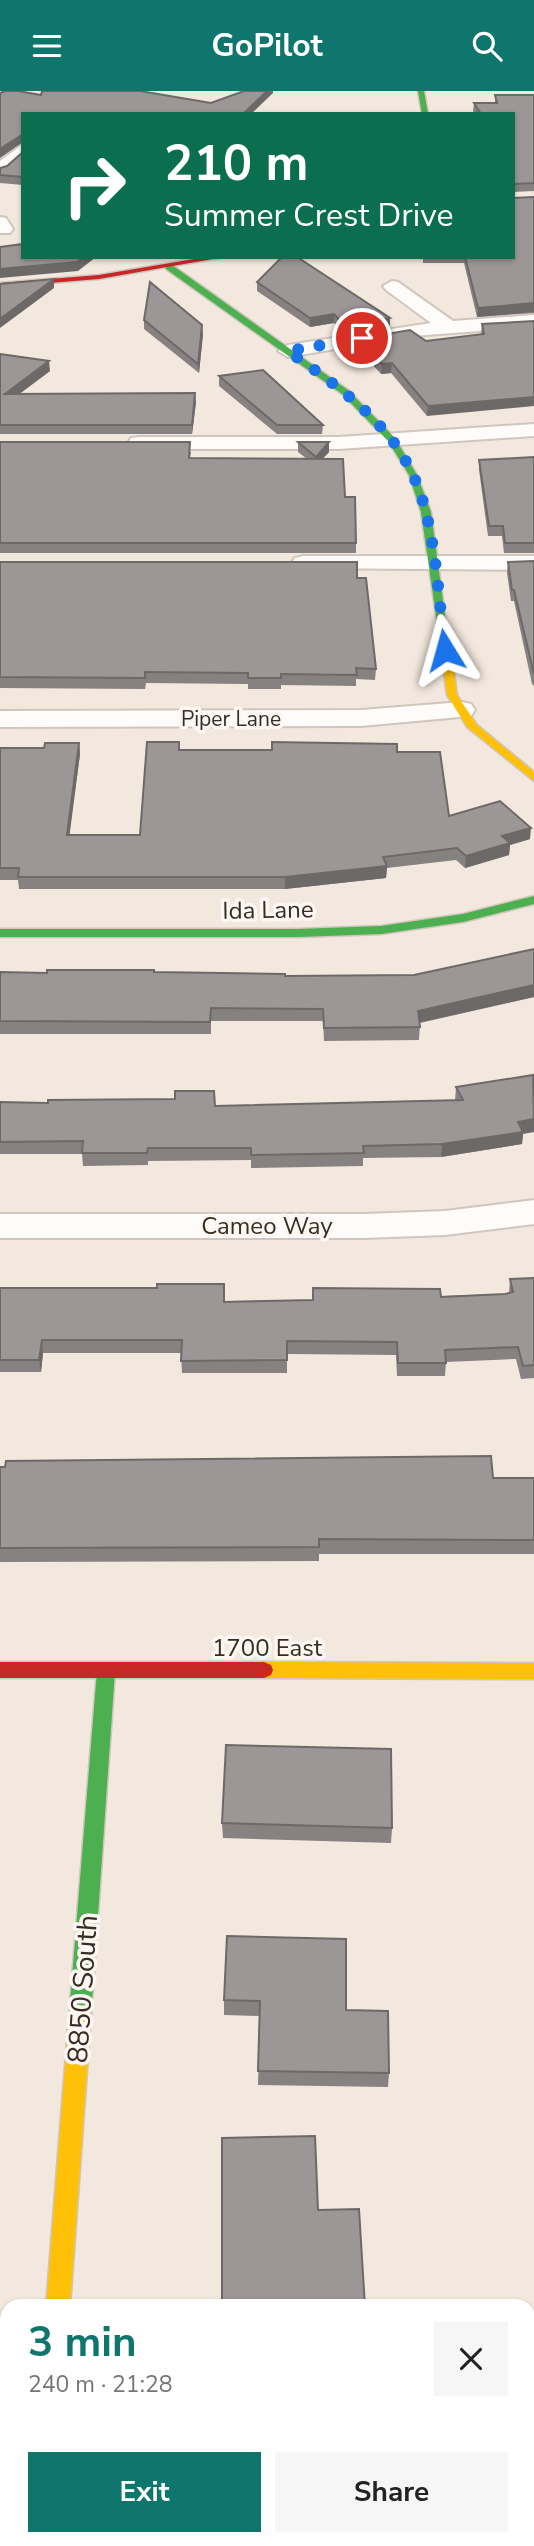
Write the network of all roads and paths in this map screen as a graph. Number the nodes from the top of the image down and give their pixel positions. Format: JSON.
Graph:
{"nodes":[{"id":1,"x":421,"y":91,"type":"edge"},
{"id":2,"x":425,"y":112,"type":"edge"},
{"id":3,"x":0,"y":143,"type":"edge"},
{"id":4,"x":21,"y":147,"type":"edge"},
{"id":5,"x":21,"y":149,"type":"edge"},
{"id":6,"x":0,"y":169,"type":"edge"},
{"id":7,"x":211,"y":259,"type":"edge"},
{"id":8,"x":169,"y":267,"type":"junction"},
{"id":9,"x":0,"y":285,"type":"edge"},
{"id":10,"x":392,"y":286,"type":"dead end"},
{"id":11,"x":534,"y":321,"type":"edge"},
{"id":12,"x":447,"y":326,"type":"junction"},
{"id":13,"x":288,"y":351,"type":"junction"},
{"id":14,"x":534,"y":430,"type":"edge"},
{"id":15,"x":392,"y":440,"type":"junction"},
{"id":16,"x":122,"y":443,"type":"edge"},
{"id":17,"x":275,"y":563,"type":"edge"},
{"id":18,"x":433,"y":563,"type":"junction"},
{"id":19,"x":534,"y":563,"type":"edge"},
{"id":20,"x":462,"y":710,"type":"junction"},
{"id":21,"x":0,"y":719,"type":"edge"},
{"id":22,"x":534,"y":778,"type":"edge"},
{"id":23,"x":534,"y":899,"type":"edge"},
{"id":24,"x":0,"y":933,"type":"edge"},
{"id":25,"x":534,"y":1212,"type":"edge"},
{"id":26,"x":0,"y":1226,"type":"edge"},
{"id":27,"x":0,"y":1670,"type":"edge"},
{"id":28,"x":106,"y":1671,"type":"junction"},
{"id":29,"x":534,"y":1671,"type":"edge"},
{"id":30,"x":59,"y":2299,"type":"edge"}],
"edges":[{"from":1,"to":2,"type":"street"},
{"from":3,"to":4,"type":"street"},
{"from":5,"to":6,"type":"street"},
{"from":7,"to":8,"type":"street"},
{"from":8,"to":9,"type":"street"},
{"from":8,"to":13,"type":"street"},
{"from":10,"to":12,"type":"street"},
{"from":11,"to":12,"type":"street"},
{"from":12,"to":13,"type":"street"},
{"from":13,"to":15,"type":"street"},
{"from":14,"to":15,"type":"street"},
{"from":15,"to":16,"type":"street"},
{"from":15,"to":18,"type":"street"},
{"from":17,"to":18,"type":"street"},
{"from":18,"to":19,"type":"street"},
{"from":18,"to":20,"type":"street"},
{"from":20,"to":21,"type":"street","name":"Piper Lane"},
{"from":20,"to":22,"type":"street"},
{"from":23,"to":24,"type":"street","name":"Ida Lane"},
{"from":25,"to":26,"type":"street","name":"Cameo Way"},
{"from":27,"to":28,"type":"street","name":"1700 East"},
{"from":28,"to":29,"type":"street","name":"1700 East"},
{"from":28,"to":30,"type":"street","name":"8850 South"}]}
